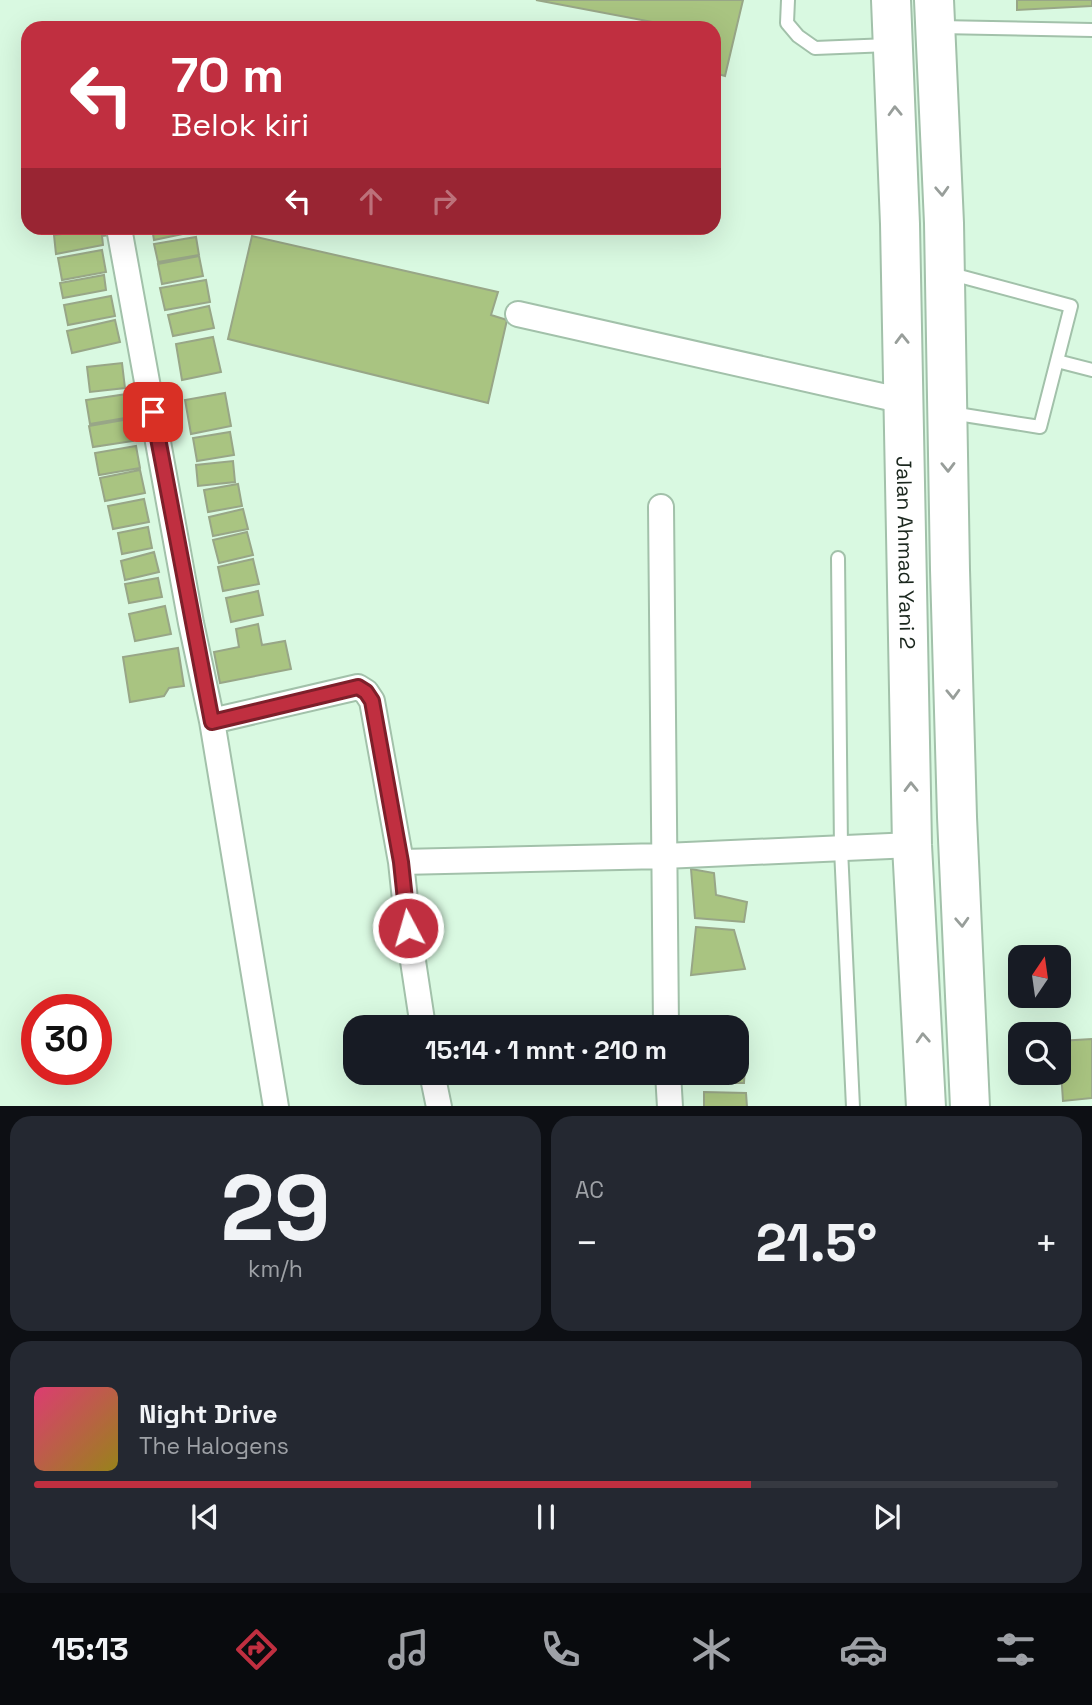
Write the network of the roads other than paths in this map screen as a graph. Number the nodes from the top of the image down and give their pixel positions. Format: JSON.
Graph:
{"nodes":[{"id":1,"x":788,"y":0,"type":"edge"},
{"id":2,"x":891,"y":0,"type":"edge"},
{"id":3,"x":934,"y":14,"type":"edge"},
{"id":4,"x":1092,"y":30,"type":"edge"},
{"id":5,"x":893,"y":45,"type":"junction"},
{"id":6,"x":120,"y":235,"type":"edge"},
{"id":7,"x":945,"y":272,"type":"junction"},
{"id":8,"x":518,"y":314,"type":"dead end"},
{"id":9,"x":1057,"y":361,"type":"junction"},
{"id":10,"x":1092,"y":370,"type":"edge"},
{"id":11,"x":904,"y":401,"type":"junction"},
{"id":12,"x":947,"y":412,"type":"junction"},
{"id":13,"x":661,"y":507,"type":"dead end"},
{"id":14,"x":838,"y":558,"type":"dead end"},
{"id":15,"x":212,"y":722,"type":"junction"},
{"id":16,"x":912,"y":845,"type":"junction"},
{"id":17,"x":841,"y":849,"type":"junction"},
{"id":18,"x":664,"y":856,"type":"junction"},
{"id":19,"x":401,"y":862,"type":"junction"},
{"id":20,"x":421,"y":1015,"type":"edge"},
{"id":21,"x":666,"y":1015,"type":"edge"},
{"id":22,"x":434,"y":1085,"type":"edge"},
{"id":23,"x":669,"y":1085,"type":"edge"},
{"id":24,"x":276,"y":1106,"type":"edge"},
{"id":25,"x":439,"y":1106,"type":"edge"},
{"id":26,"x":670,"y":1106,"type":"edge"},
{"id":27,"x":853,"y":1106,"type":"edge"},
{"id":28,"x":926,"y":1106,"type":"edge"},
{"id":29,"x":970,"y":1106,"type":"edge"}],
"edges":[{"from":1,"to":5,"type":"lane"},
{"from":2,"to":5,"type":"highway","name":"Jalan Ahmad Yani 2"},
{"from":3,"to":4,"type":"lane"},
{"from":3,"to":7,"type":"highway","name":"Jalan Ahmad Yani 2","one_way":true},
{"from":11,"to":5,"type":"highway","name":"Jalan Ahmad Yani 2","one_way":true},
{"from":6,"to":15,"type":"street"},
{"from":7,"to":9,"type":"lane"},
{"from":7,"to":12,"type":"highway","name":"Jalan Ahmad Yani 2"},
{"from":8,"to":11,"type":"street"},
{"from":9,"to":10,"type":"lane"},
{"from":9,"to":12,"type":"lane"},
{"from":16,"to":11,"type":"highway","name":"Jalan Ahmad Yani 2","one_way":true},
{"from":12,"to":29,"type":"highway","name":"Jalan Ahmad Yani 2","one_way":true},
{"from":13,"to":18,"type":"street"},
{"from":14,"to":17,"type":"lane"},
{"from":15,"to":19,"type":"street"},
{"from":15,"to":24,"type":"street"},
{"from":16,"to":17,"type":"street"},
{"from":28,"to":16,"type":"highway","name":"Jalan Ahmad Yani 2","one_way":true},
{"from":17,"to":18,"type":"street"},
{"from":17,"to":27,"type":"lane"},
{"from":18,"to":19,"type":"street"},
{"from":18,"to":21,"type":"street"},
{"from":19,"to":20,"type":"street"},
{"from":22,"to":25,"type":"street"},
{"from":23,"to":26,"type":"street"}]}
